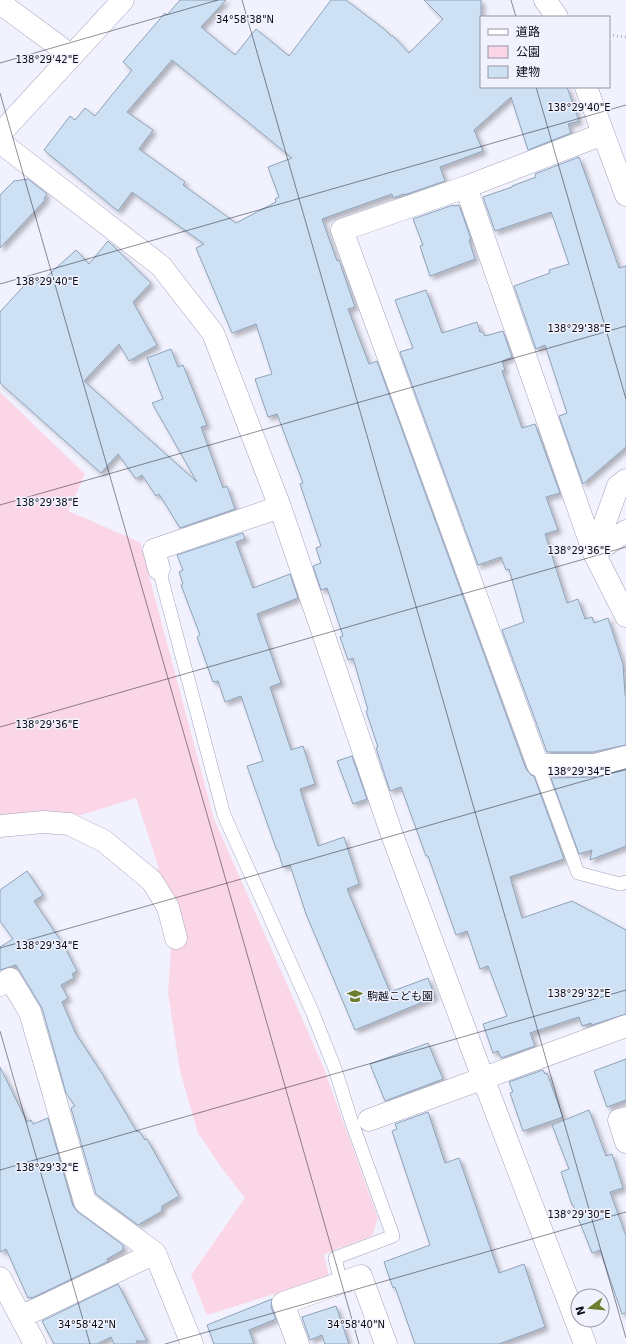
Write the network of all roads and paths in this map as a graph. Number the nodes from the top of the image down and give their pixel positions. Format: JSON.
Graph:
{"nodes":[{"id":1,"x":123,"y":0,"type":"edge"},
{"id":2,"x":545,"y":0,"type":"edge"},
{"id":3,"x":0,"y":3,"type":"edge"},
{"id":4,"x":556,"y":16,"type":"edge"},
{"id":5,"x":610,"y":34,"type":"edge"},
{"id":6,"x":626,"y":37,"type":"edge"},
{"id":7,"x":72,"y":56,"type":"junction"},
{"id":8,"x":586,"y":88,"type":"edge"},
{"id":9,"x":0,"y":134,"type":"edge"},
{"id":10,"x":603,"y":134,"type":"junction"},
{"id":11,"x":0,"y":142,"type":"edge"},
{"id":12,"x":466,"y":187,"type":"junction"},
{"id":13,"x":626,"y":195,"type":"edge"},
{"id":14,"x":626,"y":480,"type":"edge"},
{"id":15,"x":280,"y":507,"type":"junction"},
{"id":16,"x":626,"y":531,"type":"edge"},
{"id":17,"x":594,"y":553,"type":"junction"},
{"id":18,"x":159,"y":569,"type":"joint"},
{"id":19,"x":626,"y":616,"type":"edge"},
{"id":20,"x":626,"y":757,"type":"edge"},
{"id":21,"x":538,"y":765,"type":"junction"},
{"id":22,"x":0,"y":826,"type":"edge"},
{"id":23,"x":626,"y":882,"type":"edge"},
{"id":24,"x":176,"y":938,"type":"dead end"},
{"id":25,"x":0,"y":985,"type":"edge"},
{"id":26,"x":626,"y":1026,"type":"edge"},
{"id":27,"x":483,"y":1078,"type":"junction"},
{"id":28,"x":626,"y":1118,"type":"edge"},
{"id":29,"x":369,"y":1120,"type":"dead end"},
{"id":30,"x":626,"y":1142,"type":"edge"},
{"id":31,"x":155,"y":1253,"type":"junction"},
{"id":32,"x":340,"y":1277,"type":"junction"},
{"id":33,"x":0,"y":1278,"type":"edge"},
{"id":34,"x":21,"y":1317,"type":"junction"},
{"id":35,"x":35,"y":1344,"type":"edge"},
{"id":36,"x":192,"y":1344,"type":"edge"},
{"id":37,"x":298,"y":1344,"type":"edge"},
{"id":38,"x":386,"y":1344,"type":"edge"},
{"id":39,"x":584,"y":1344,"type":"edge"}],
"edges":[{"from":1,"to":7,"type":"street"},
{"from":2,"to":4,"type":"street"},
{"from":3,"to":7,"type":"street"},
{"from":5,"to":6,"type":"path"},
{"from":7,"to":9,"type":"street"},
{"from":8,"to":10,"type":"street"},
{"from":10,"to":12,"type":"street"},
{"from":10,"to":13,"type":"street"},
{"from":11,"to":15,"type":"street"},
{"from":12,"to":17,"type":"street"},
{"from":12,"to":21,"type":"street"},
{"from":14,"to":17,"type":"street"},
{"from":15,"to":18,"type":"street"},
{"from":15,"to":27,"type":"street"},
{"from":16,"to":17,"type":"street"},
{"from":17,"to":19,"type":"street"},
{"from":18,"to":32,"type":"lane"},
{"from":20,"to":21,"type":"street"},
{"from":21,"to":23,"type":"lane"},
{"from":22,"to":24,"type":"street"},
{"from":25,"to":31,"type":"street"},
{"from":26,"to":27,"type":"street"},
{"from":27,"to":29,"type":"street"},
{"from":27,"to":39,"type":"street"},
{"from":28,"to":30,"type":"street"},
{"from":31,"to":34,"type":"street"},
{"from":31,"to":36,"type":"street"},
{"from":32,"to":37,"type":"street"},
{"from":32,"to":38,"type":"street"},
{"from":33,"to":34,"type":"street"},
{"from":34,"to":35,"type":"street"}]}
